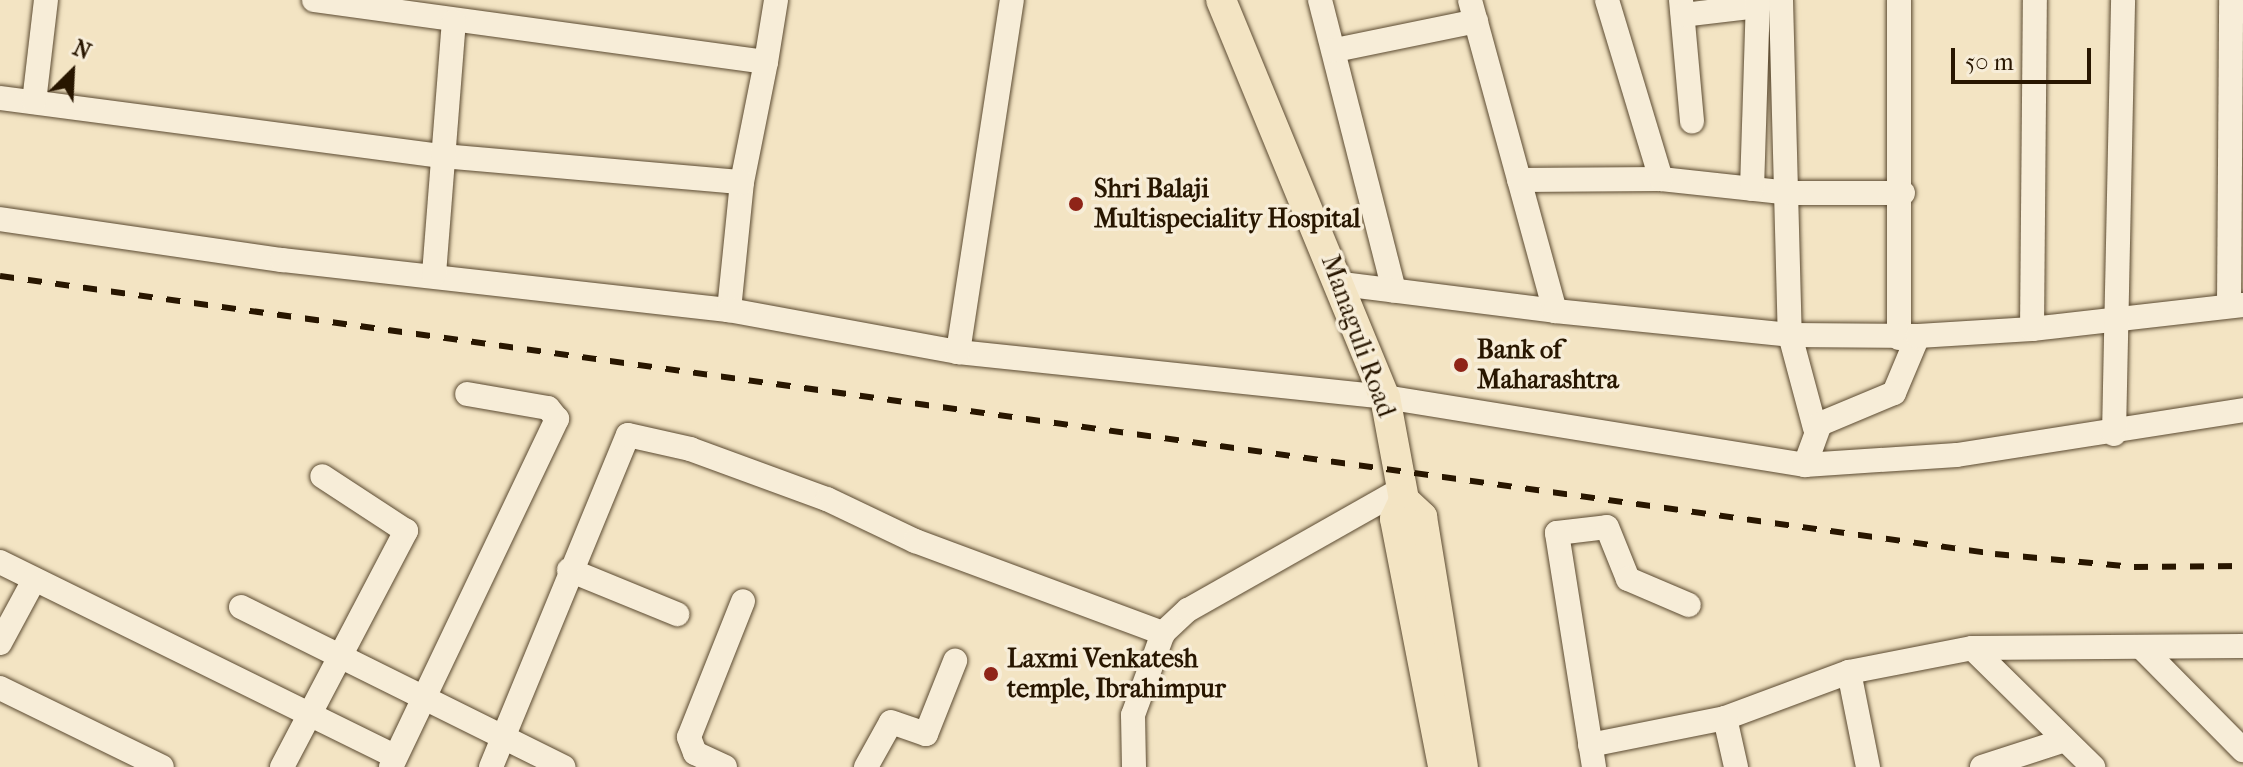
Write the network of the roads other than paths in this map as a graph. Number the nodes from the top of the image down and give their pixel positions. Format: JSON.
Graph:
{"nodes":[{"id":1,"x":46,"y":0,"type":"edge"},
{"id":2,"x":314,"y":0,"type":"edge"},
{"id":3,"x":776,"y":0,"type":"edge"},
{"id":4,"x":1012,"y":0,"type":"edge"},
{"id":5,"x":1221,"y":0,"type":"edge"},
{"id":6,"x":1320,"y":0,"type":"edge"},
{"id":7,"x":1607,"y":0,"type":"edge"},
{"id":8,"x":1899,"y":0,"type":"edge"},
{"id":9,"x":2035,"y":0,"type":"edge"},
{"id":10,"x":2123,"y":0,"type":"edge"},
{"id":11,"x":2231,"y":0,"type":"edge"},
{"id":12,"x":1766,"y":2,"type":"edge"},
{"id":13,"x":1682,"y":8,"type":"edge"},
{"id":14,"x":1473,"y":11,"type":"edge"},
{"id":15,"x":454,"y":22,"type":"junction"},
{"id":16,"x":1335,"y":50,"type":"junction"},
{"id":17,"x":766,"y":62,"type":"junction"},
{"id":18,"x":0,"y":98,"type":"edge"},
{"id":19,"x":34,"y":102,"type":"junction"},
{"id":20,"x":1692,"y":122,"type":"dead end"},
{"id":21,"x":443,"y":156,"type":"junction"},
{"id":22,"x":1661,"y":179,"type":"junction"},
{"id":23,"x":1519,"y":180,"type":"junction"},
{"id":24,"x":742,"y":182,"type":"junction"},
{"id":25,"x":1752,"y":189,"type":"junction"},
{"id":26,"x":1782,"y":193,"type":"junction"},
{"id":27,"x":1903,"y":193,"type":"junction"},
{"id":28,"x":0,"y":219,"type":"edge"},
{"id":29,"x":434,"y":274,"type":"junction"},
{"id":30,"x":1342,"y":284,"type":"junction"},
{"id":31,"x":1394,"y":291,"type":"junction"},
{"id":32,"x":2236,"y":306,"type":"edge"},
{"id":33,"x":729,"y":310,"type":"junction"},
{"id":34,"x":1555,"y":311,"type":"junction"},
{"id":35,"x":2117,"y":319,"type":"junction"},
{"id":36,"x":2032,"y":329,"type":"junction"},
{"id":37,"x":1790,"y":335,"type":"junction"},
{"id":38,"x":1908,"y":337,"type":"junction"},
{"id":39,"x":958,"y":352,"type":"junction"},
{"id":40,"x":467,"y":394,"type":"dead end"},
{"id":41,"x":1385,"y":397,"type":"junction"},
{"id":42,"x":2243,"y":410,"type":"edge"},
{"id":43,"x":1815,"y":428,"type":"junction"},
{"id":44,"x":2114,"y":434,"type":"junction"},
{"id":45,"x":1805,"y":465,"type":"junction"},
{"id":46,"x":322,"y":476,"type":"dead end"},
{"id":47,"x":1403,"y":494,"type":"junction"},
{"id":48,"x":0,"y":562,"type":"edge"},
{"id":49,"x":569,"y":570,"type":"junction"},
{"id":50,"x":34,"y":580,"type":"junction"},
{"id":51,"x":743,"y":601,"type":"dead end"},
{"id":52,"x":1689,"y":605,"type":"dead end"},
{"id":53,"x":241,"y":607,"type":"dead end"},
{"id":54,"x":677,"y":614,"type":"dead end"},
{"id":55,"x":1163,"y":633,"type":"junction"},
{"id":56,"x":0,"y":643,"type":"edge"},
{"id":57,"x":2243,"y":646,"type":"edge"},
{"id":58,"x":1972,"y":648,"type":"junction"},
{"id":59,"x":2144,"y":650,"type":"junction"},
{"id":60,"x":345,"y":658,"type":"junction"},
{"id":61,"x":955,"y":661,"type":"dead end"},
{"id":62,"x":1849,"y":672,"type":"junction"},
{"id":63,"x":0,"y":688,"type":"edge"},
{"id":64,"x":424,"y":703,"type":"junction"},
{"id":65,"x":308,"y":718,"type":"junction"},
{"id":66,"x":1725,"y":718,"type":"junction"},
{"id":67,"x":504,"y":736,"type":"junction"},
{"id":68,"x":2065,"y":740,"type":"junction"},
{"id":69,"x":2243,"y":750,"type":"edge"},
{"id":70,"x":1592,"y":756,"type":"edge"},
{"id":71,"x":393,"y":762,"type":"edge"},
{"id":72,"x":162,"y":767,"type":"edge"},
{"id":73,"x":282,"y":767,"type":"edge"},
{"id":74,"x":491,"y":767,"type":"edge"},
{"id":75,"x":563,"y":767,"type":"edge"},
{"id":76,"x":725,"y":767,"type":"edge"},
{"id":77,"x":866,"y":767,"type":"edge"},
{"id":78,"x":1134,"y":767,"type":"edge"},
{"id":79,"x":1443,"y":767,"type":"edge"},
{"id":80,"x":1463,"y":767,"type":"edge"},
{"id":81,"x":1736,"y":767,"type":"edge"},
{"id":82,"x":1868,"y":767,"type":"edge"},
{"id":83,"x":1982,"y":767,"type":"edge"},
{"id":84,"x":2093,"y":767,"type":"edge"}],
"edges":[{"from":1,"to":19,"type":"street"},
{"from":2,"to":15,"type":"street"},
{"from":3,"to":17,"type":"street"},
{"from":4,"to":39,"type":"street"},
{"from":5,"to":30,"type":"main road","name":"Managuli Road"},
{"from":6,"to":16,"type":"street"},
{"from":7,"to":22,"type":"street"},
{"from":8,"to":27,"type":"street"},
{"from":9,"to":36,"type":"street"},
{"from":10,"to":35,"type":"street"},
{"from":11,"to":32,"type":"street"},
{"from":12,"to":13,"type":"street"},
{"from":12,"to":25,"type":"street"},
{"from":12,"to":26,"type":"street"},
{"from":13,"to":20,"type":"street"},
{"from":14,"to":16,"type":"street"},
{"from":14,"to":23,"type":"street"},
{"from":15,"to":17,"type":"street"},
{"from":15,"to":21,"type":"street"},
{"from":16,"to":31,"type":"street"},
{"from":17,"to":24,"type":"street"},
{"from":18,"to":19,"type":"street"},
{"from":19,"to":21,"type":"street"},
{"from":21,"to":24,"type":"street"},
{"from":21,"to":29,"type":"street"},
{"from":22,"to":23,"type":"street"},
{"from":22,"to":25,"type":"street"},
{"from":23,"to":34,"type":"street"},
{"from":24,"to":33,"type":"street"},
{"from":25,"to":26,"type":"street"},
{"from":26,"to":27,"type":"street"},
{"from":26,"to":37,"type":"street"},
{"from":27,"to":38,"type":"street"},
{"from":28,"to":29,"type":"street"},
{"from":29,"to":33,"type":"street"},
{"from":30,"to":31,"type":"street"},
{"from":30,"to":41,"type":"main road","name":"Managuli Road"},
{"from":31,"to":34,"type":"street"},
{"from":32,"to":35,"type":"street"},
{"from":33,"to":39,"type":"street"},
{"from":34,"to":37,"type":"street"},
{"from":35,"to":36,"type":"street"},
{"from":35,"to":44,"type":"street"},
{"from":36,"to":38,"type":"street"},
{"from":37,"to":38,"type":"street"},
{"from":37,"to":43,"type":"street"},
{"from":38,"to":43,"type":"street"},
{"from":39,"to":41,"type":"street"},
{"from":40,"to":64,"type":"street"},
{"from":41,"to":45,"type":"street"},
{"from":41,"to":47,"type":"main road","name":"Managuli Road"},
{"from":42,"to":44,"type":"street"},
{"from":43,"to":45,"type":"street"},
{"from":44,"to":45,"type":"street"},
{"from":46,"to":60,"type":"street"},
{"from":47,"to":55,"type":"street"},
{"from":47,"to":79,"type":"main road","name":"Managuli Road"},
{"from":47,"to":80,"type":"main road","name":"Managuli Road"},
{"from":48,"to":50,"type":"street"},
{"from":49,"to":54,"type":"street"},
{"from":49,"to":55,"type":"street"},
{"from":49,"to":67,"type":"street"},
{"from":50,"to":56,"type":"street"},
{"from":50,"to":65,"type":"street"},
{"from":51,"to":76,"type":"street"},
{"from":52,"to":70,"type":"street"},
{"from":53,"to":60,"type":"street"},
{"from":55,"to":78,"type":"street"},
{"from":57,"to":59,"type":"street"},
{"from":58,"to":59,"type":"street"},
{"from":58,"to":62,"type":"street"},
{"from":58,"to":68,"type":"street"},
{"from":59,"to":69,"type":"street"},
{"from":60,"to":64,"type":"street"},
{"from":60,"to":65,"type":"street"},
{"from":61,"to":77,"type":"street"},
{"from":62,"to":66,"type":"street"},
{"from":62,"to":82,"type":"street"},
{"from":63,"to":72,"type":"street"},
{"from":64,"to":67,"type":"street"},
{"from":64,"to":71,"type":"street"},
{"from":65,"to":71,"type":"street"},
{"from":65,"to":73,"type":"street"},
{"from":66,"to":70,"type":"street"},
{"from":66,"to":81,"type":"street"},
{"from":67,"to":74,"type":"street"},
{"from":67,"to":75,"type":"street"},
{"from":68,"to":83,"type":"street"},
{"from":68,"to":84,"type":"street"}]}
